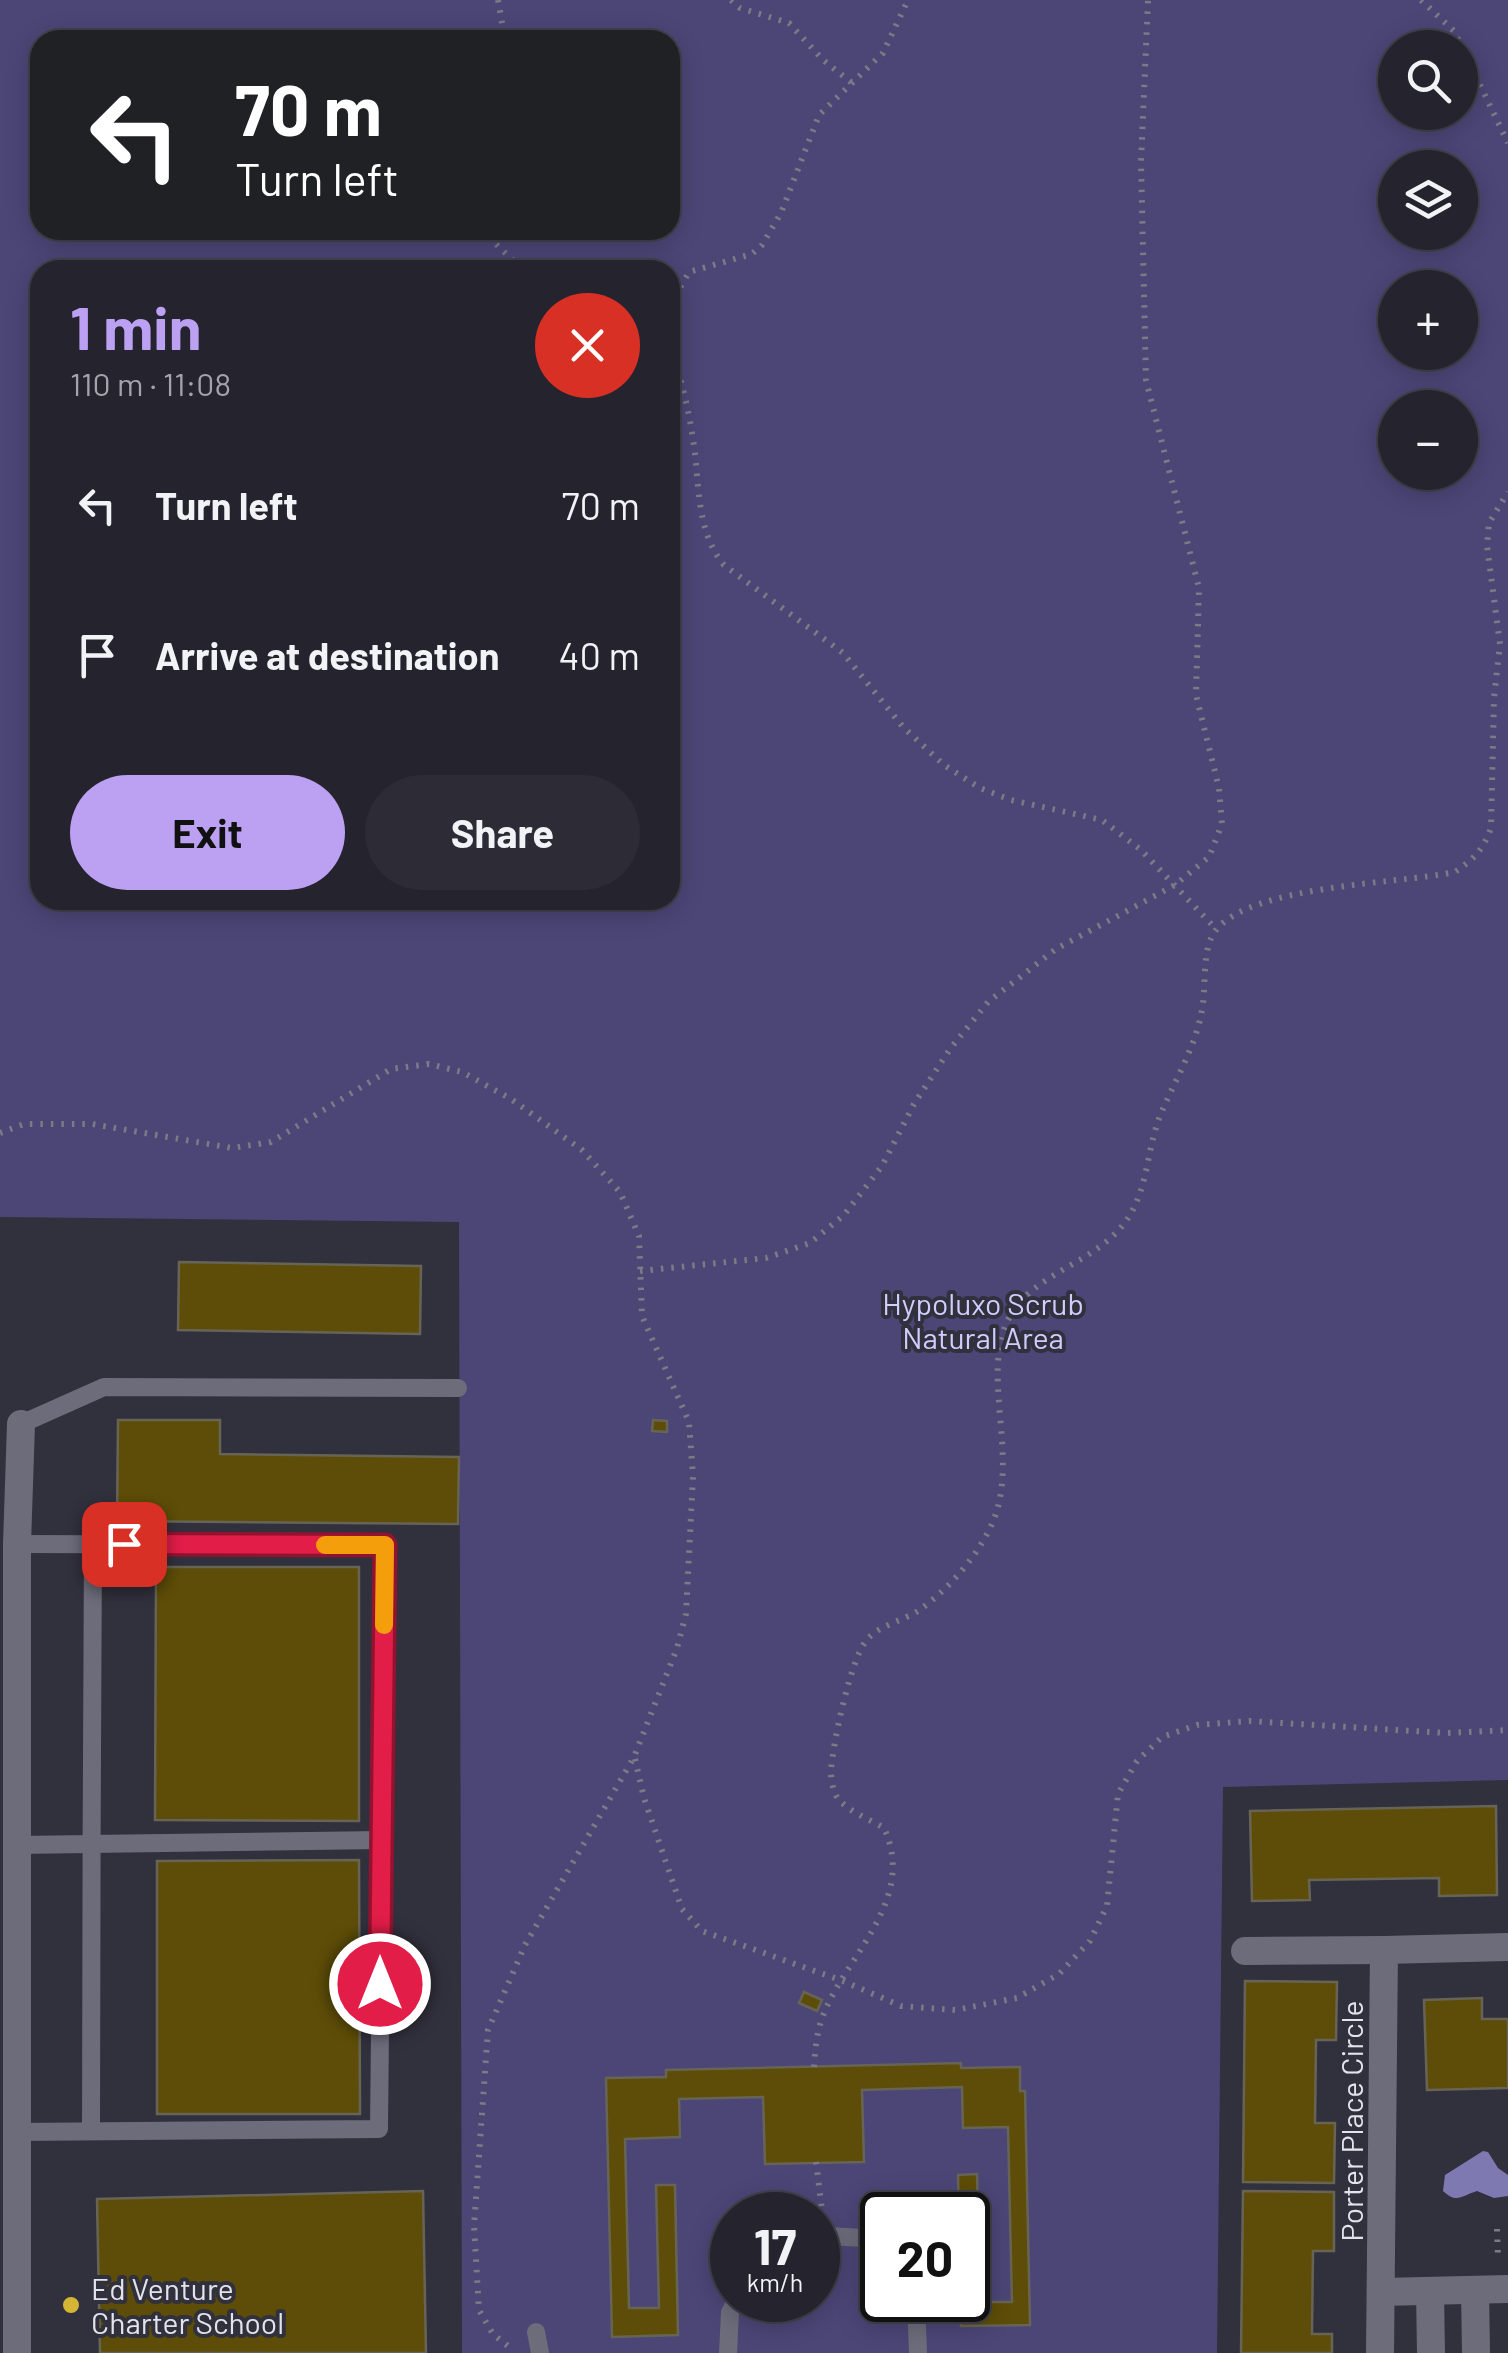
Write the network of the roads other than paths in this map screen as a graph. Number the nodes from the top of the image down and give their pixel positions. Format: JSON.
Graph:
{"nodes":[{"id":1,"x":458,"y":1388,"type":"dead end"},
{"id":2,"x":21,"y":1424,"type":"joint"},
{"id":3,"x":17,"y":1544,"type":"junction"},
{"id":4,"x":93,"y":1544,"type":"junction"},
{"id":5,"x":381,"y":1840,"type":"junction"},
{"id":6,"x":91,"y":1843,"type":"junction"},
{"id":7,"x":17,"y":1845,"type":"junction"},
{"id":8,"x":1508,"y":1947,"type":"edge"},
{"id":9,"x":1384,"y":1950,"type":"junction"},
{"id":10,"x":1245,"y":1951,"type":"dead end"},
{"id":11,"x":91,"y":2131,"type":"junction"},
{"id":12,"x":16,"y":2132,"type":"junction"},
{"id":13,"x":8,"y":2176,"type":"edge"},
{"id":14,"x":1503,"y":2279,"type":"edge"},
{"id":15,"x":1430,"y":2290,"type":"junction"},
{"id":16,"x":1475,"y":2290,"type":"junction"},
{"id":17,"x":1381,"y":2292,"type":"junction"},
{"id":18,"x":730,"y":2322,"type":"edge"},
{"id":19,"x":917,"y":2322,"type":"edge"},
{"id":20,"x":536,"y":2332,"type":"dead end"},
{"id":21,"x":17,"y":2353,"type":"edge"},
{"id":22,"x":540,"y":2353,"type":"edge"},
{"id":23,"x":728,"y":2353,"type":"edge"},
{"id":24,"x":918,"y":2353,"type":"edge"},
{"id":25,"x":1380,"y":2353,"type":"edge"},
{"id":26,"x":1431,"y":2353,"type":"edge"},
{"id":27,"x":1476,"y":2353,"type":"edge"}],
"edges":[{"from":1,"to":2,"type":"lane"},
{"from":2,"to":3,"type":"street"},
{"from":3,"to":4,"type":"lane"},
{"from":3,"to":7,"type":"street"},
{"from":4,"to":5,"type":"lane"},
{"from":4,"to":6,"type":"lane"},
{"from":5,"to":6,"type":"lane"},
{"from":5,"to":11,"type":"lane"},
{"from":6,"to":7,"type":"lane"},
{"from":6,"to":11,"type":"lane"},
{"from":7,"to":12,"type":"street"},
{"from":8,"to":9,"type":"street"},
{"from":9,"to":10,"type":"street"},
{"from":9,"to":17,"type":"street","name":"Porter Place Circle"},
{"from":11,"to":12,"type":"lane"},
{"from":12,"to":13,"type":"street"},
{"from":13,"to":21,"type":"street"},
{"from":14,"to":16,"type":"street"},
{"from":15,"to":16,"type":"street"},
{"from":15,"to":17,"type":"street"},
{"from":15,"to":26,"type":"street"},
{"from":16,"to":27,"type":"street"},
{"from":17,"to":25,"type":"street","name":"Porter Place Circle"},
{"from":18,"to":23,"type":"lane"},
{"from":19,"to":24,"type":"lane"},
{"from":20,"to":22,"type":"lane"}]}
